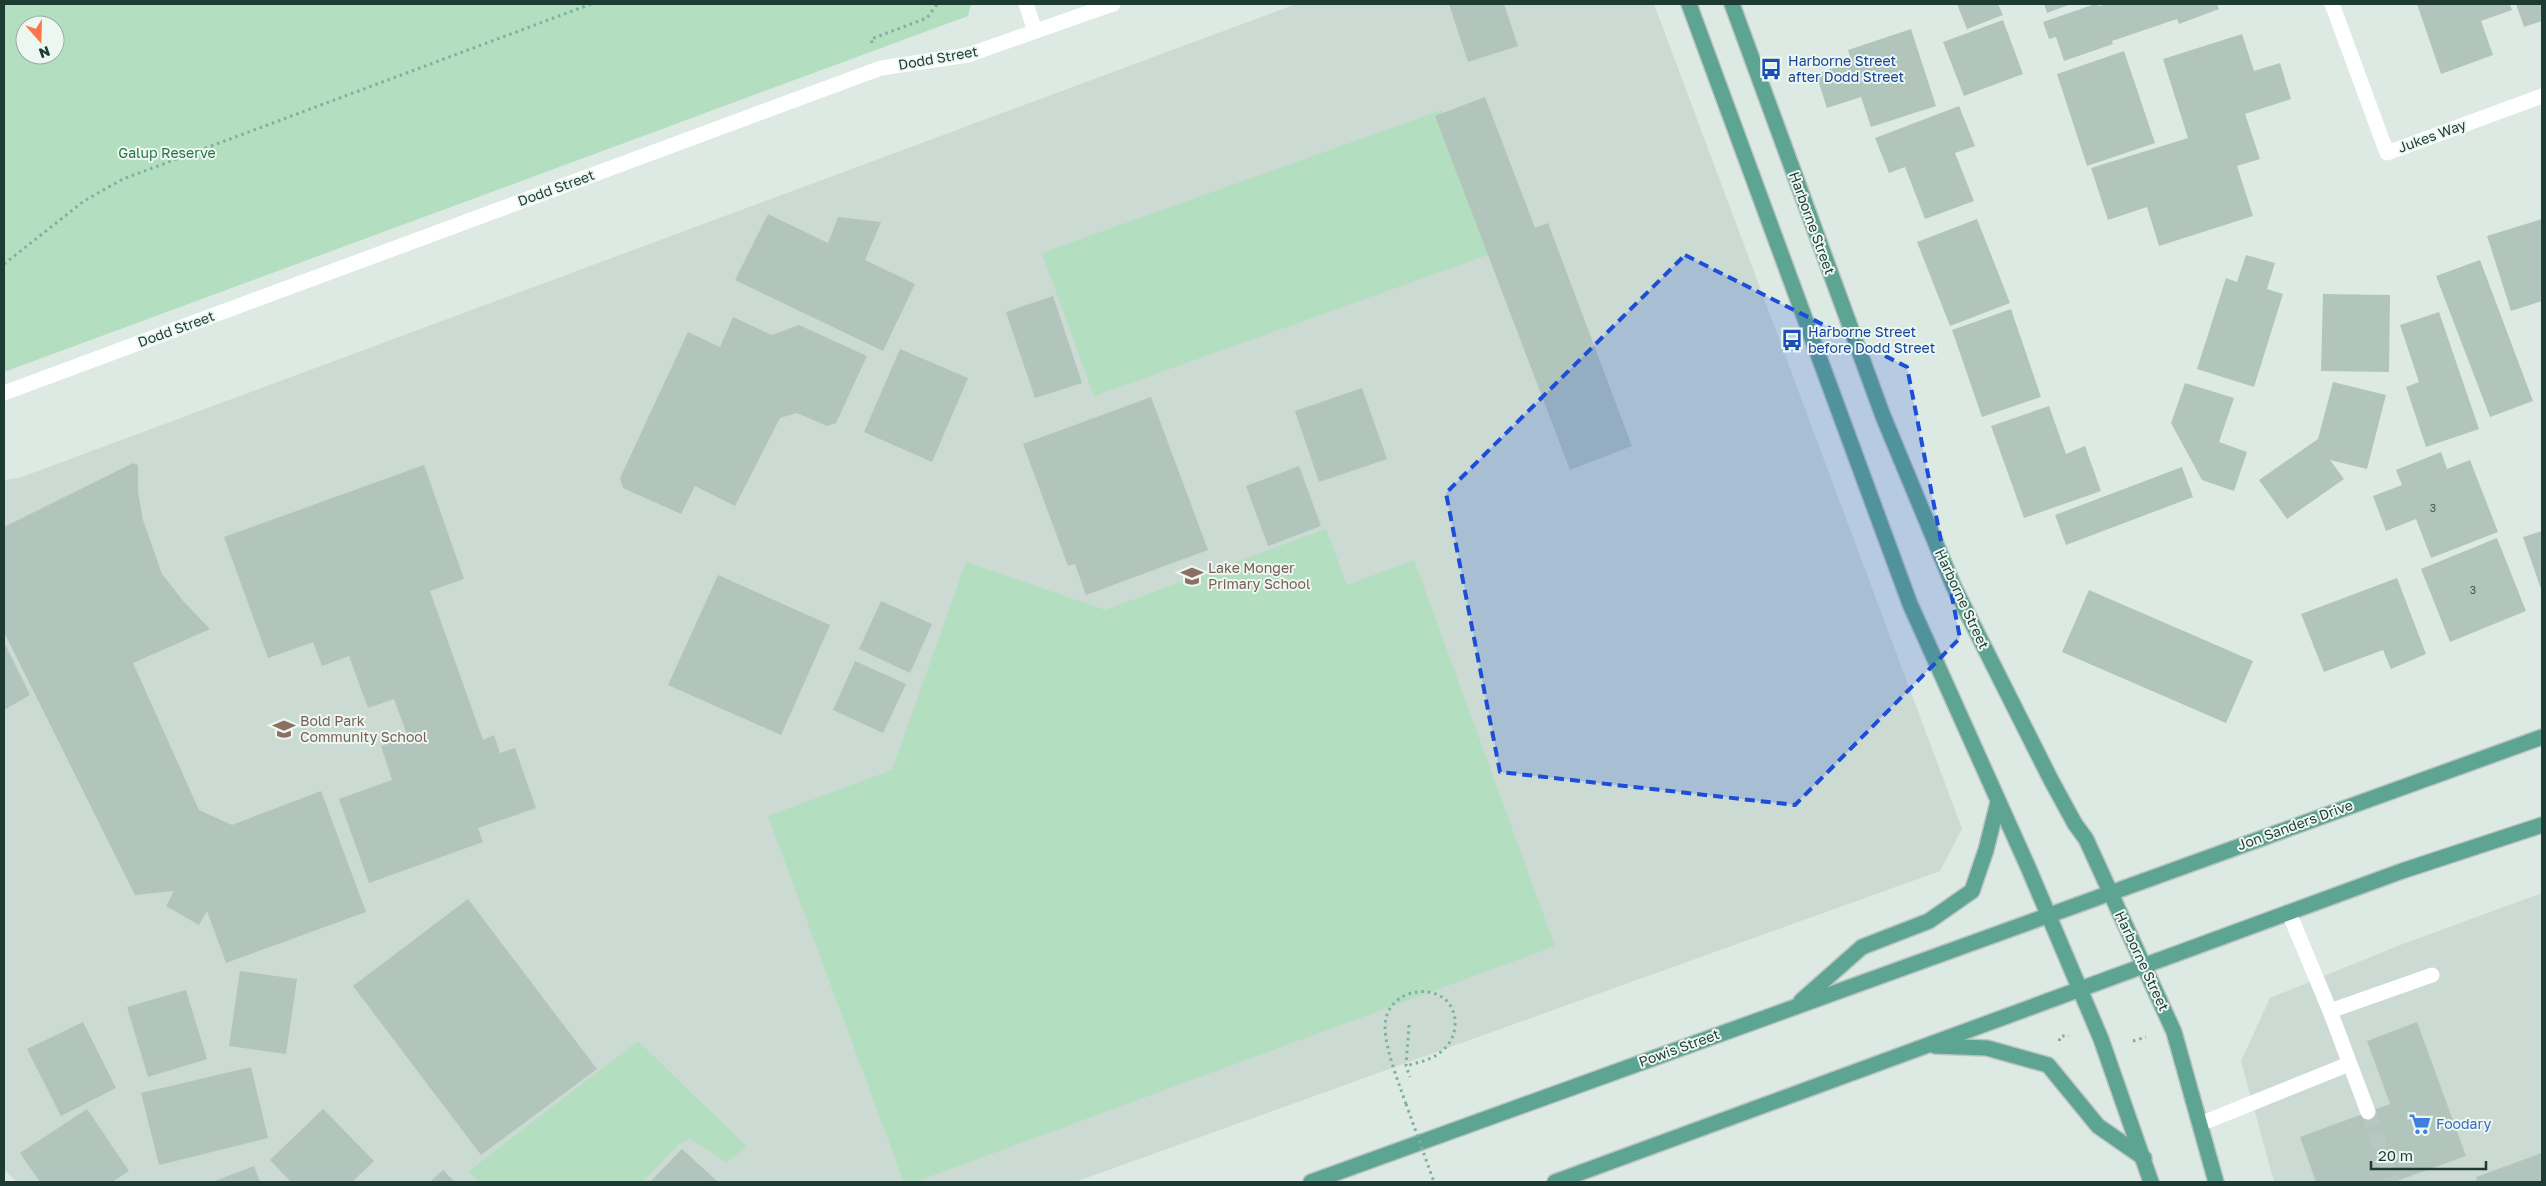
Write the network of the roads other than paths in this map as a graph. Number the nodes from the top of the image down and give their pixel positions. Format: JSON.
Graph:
{"nodes":[{"id":1,"x":1026,"y":4,"type":"edge"},
{"id":2,"x":1113,"y":4,"type":"edge"},
{"id":3,"x":1689,"y":4,"type":"edge"},
{"id":4,"x":1732,"y":4,"type":"edge"},
{"id":5,"x":2332,"y":4,"type":"edge"},
{"id":6,"x":1035,"y":31,"type":"junction"},
{"id":7,"x":2542,"y":96,"type":"edge"},
{"id":8,"x":4,"y":392,"type":"edge"},
{"id":9,"x":2542,"y":736,"type":"edge"},
{"id":10,"x":1998,"y":802,"type":"junction"},
{"id":11,"x":2542,"y":824,"type":"edge"},
{"id":12,"x":2110,"y":892,"type":"junction"},
{"id":13,"x":2289,"y":913,"type":"junction"},
{"id":14,"x":2048,"y":914,"type":"junction"},
{"id":15,"x":2144,"y":966,"type":"junction"},
{"id":16,"x":2432,"y":975,"type":"dead end"},
{"id":17,"x":2080,"y":990,"type":"junction"},
{"id":18,"x":1795,"y":1007,"type":"junction"},
{"id":19,"x":2330,"y":1011,"type":"junction"},
{"id":20,"x":1929,"y":1045,"type":"junction"},
{"id":21,"x":2349,"y":1064,"type":"junction"},
{"id":22,"x":2368,"y":1112,"type":"tunnel mouth"},
{"id":23,"x":2200,"y":1124,"type":"junction"},
{"id":24,"x":2144,"y":1158,"type":"junction"},
{"id":25,"x":1310,"y":1182,"type":"edge"},
{"id":26,"x":1555,"y":1182,"type":"edge"},
{"id":27,"x":2151,"y":1182,"type":"edge"},
{"id":28,"x":2216,"y":1182,"type":"edge"}],
"edges":[{"from":1,"to":6,"type":"street"},
{"from":2,"to":6,"type":"street","name":"Dodd Street"},
{"from":3,"to":10,"type":"main road"},
{"from":4,"to":12,"type":"main road","name":"Harborne Street"},
{"from":5,"to":7,"type":"street","name":"Jukes Way"},
{"from":6,"to":8,"type":"street","name":"Dodd Street"},
{"from":9,"to":12,"type":"main road","name":"Jon Sanders Drive"},
{"from":10,"to":14,"type":"main road"},
{"from":10,"to":18,"type":"main road"},
{"from":11,"to":13,"type":"main road"},
{"from":12,"to":14,"type":"main road","name":"Jon Sanders Drive"},
{"from":12,"to":15,"type":"main road","name":"Harborne Street"},
{"from":13,"to":15,"type":"main road"},
{"from":13,"to":19,"type":"street"},
{"from":14,"to":17,"type":"main road"},
{"from":14,"to":18,"type":"main road","name":"Powis Street"},
{"from":15,"to":17,"type":"main road"},
{"from":15,"to":23,"type":"main road","name":"Harborne Street"},
{"from":16,"to":19,"type":"street"},
{"from":17,"to":20,"type":"main road"},
{"from":17,"to":24,"type":"main road"},
{"from":18,"to":25,"type":"main road","name":"Powis Street"},
{"from":19,"to":21,"type":"street"},
{"from":20,"to":24,"type":"main road"},
{"from":20,"to":26,"type":"main road"},
{"from":21,"to":22,"type":"street"},
{"from":21,"to":23,"type":"street"},
{"from":23,"to":28,"type":"main road","name":"Harborne Street"},
{"from":24,"to":27,"type":"main road"}]}
